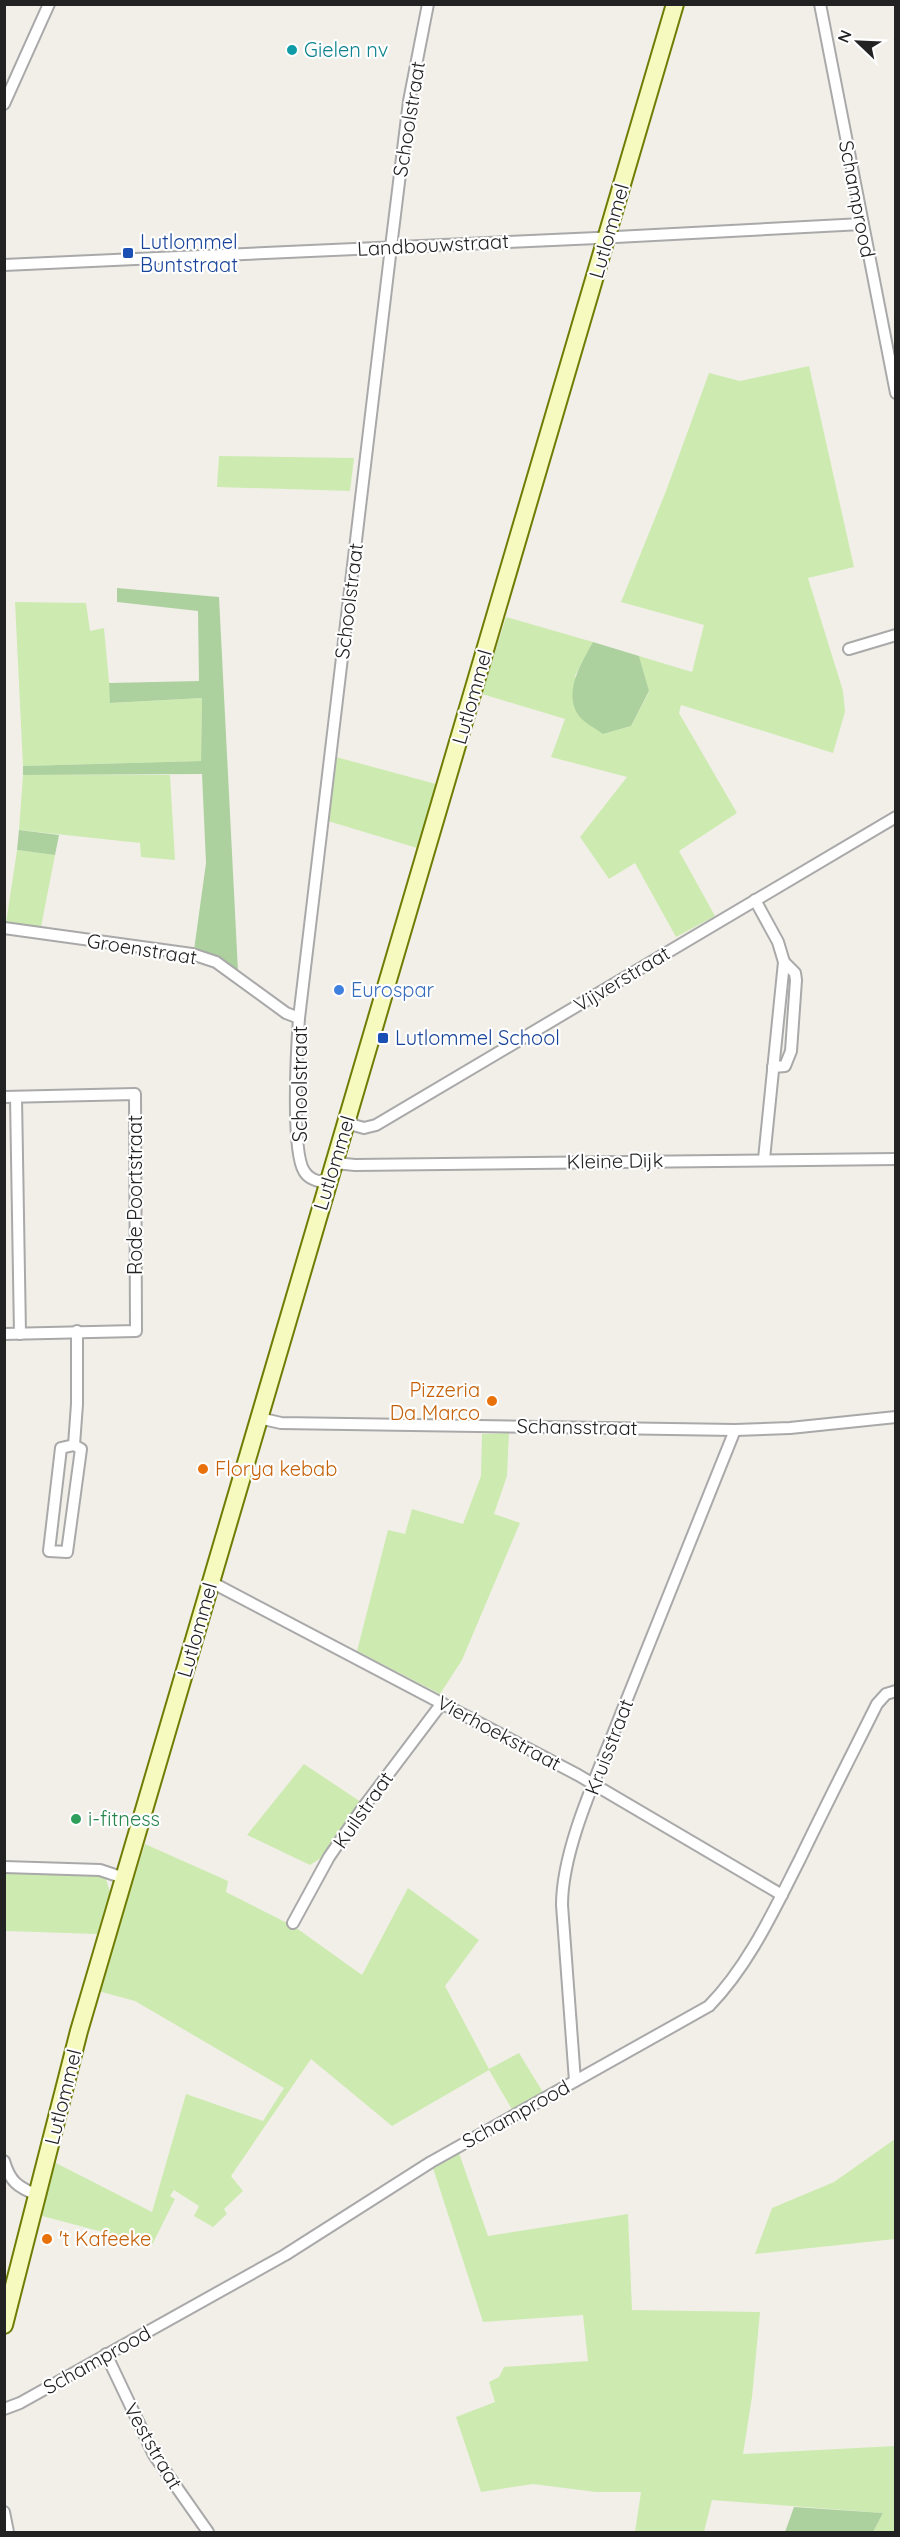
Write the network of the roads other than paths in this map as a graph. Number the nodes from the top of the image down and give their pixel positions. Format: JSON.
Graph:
{"nodes":[{"id":1,"x":49,"y":4,"type":"edge"},
{"id":2,"x":428,"y":4,"type":"edge"},
{"id":3,"x":675,"y":4,"type":"edge"},
{"id":4,"x":820,"y":4,"type":"edge"},
{"id":5,"x":6,"y":97,"type":"edge"},
{"id":6,"x":862,"y":224,"type":"junction"},
{"id":7,"x":607,"y":237,"type":"junction"},
{"id":8,"x":391,"y":247,"type":"junction"},
{"id":9,"x":4,"y":265,"type":"edge"},
{"id":10,"x":896,"y":393,"type":"edge"},
{"id":11,"x":896,"y":635,"type":"edge"},
{"id":12,"x":849,"y":649,"type":"dead end"},
{"id":13,"x":896,"y":817,"type":"edge"},
{"id":14,"x":754,"y":900,"type":"junction"},
{"id":15,"x":4,"y":928,"type":"edge"},
{"id":16,"x":784,"y":962,"type":"junction"},
{"id":17,"x":299,"y":1018,"type":"junction"},
{"id":18,"x":773,"y":1067,"type":"junction"},
{"id":19,"x":10,"y":1097,"type":"edge"},
{"id":20,"x":346,"y":1123,"type":"junction"},
{"id":21,"x":764,"y":1159,"type":"junction"},
{"id":22,"x":896,"y":1159,"type":"edge"},
{"id":23,"x":335,"y":1163,"type":"junction"},
{"id":24,"x":328,"y":1184,"type":"junction"},
{"id":25,"x":77,"y":1331,"type":"junction"},
{"id":26,"x":4,"y":1334,"type":"edge"},
{"id":27,"x":20,"y":1334,"type":"junction"},
{"id":28,"x":896,"y":1417,"type":"edge"},
{"id":29,"x":259,"y":1418,"type":"junction"},
{"id":30,"x":735,"y":1430,"type":"junction"},
{"id":31,"x":74,"y":1445,"type":"junction"},
{"id":32,"x":211,"y":1581,"type":"junction"},
{"id":33,"x":896,"y":1691,"type":"edge"},
{"id":34,"x":442,"y":1703,"type":"junction"},
{"id":35,"x":593,"y":1785,"type":"junction"},
{"id":36,"x":4,"y":1867,"type":"edge"},
{"id":37,"x":124,"y":1878,"type":"junction"},
{"id":38,"x":782,"y":1894,"type":"junction"},
{"id":39,"x":294,"y":1923,"type":"dead end"},
{"id":40,"x":575,"y":2081,"type":"junction"},
{"id":41,"x":4,"y":2161,"type":"edge"},
{"id":42,"x":38,"y":2195,"type":"junction"},
{"id":43,"x":4,"y":2325,"type":"edge"},
{"id":44,"x":106,"y":2354,"type":"junction"},
{"id":45,"x":4,"y":2409,"type":"edge"},
{"id":46,"x":4,"y":2512,"type":"edge"},
{"id":47,"x":8,"y":2532,"type":"edge"},
{"id":48,"x":208,"y":2532,"type":"edge"}],
"edges":[{"from":1,"to":5,"type":"street"},
{"from":2,"to":8,"type":"street","name":"Schoolstraat"},
{"from":3,"to":7,"type":"main road","name":"Lutlommel"},
{"from":4,"to":6,"type":"street","name":"Schamprood"},
{"from":6,"to":7,"type":"street","name":"Landbouwstraat"},
{"from":6,"to":10,"type":"street","name":"Schamprood"},
{"from":7,"to":8,"type":"street","name":"Landbouwstraat"},
{"from":7,"to":20,"type":"main road","name":"Lutlommel"},
{"from":8,"to":9,"type":"street","name":"Landbouwstraat"},
{"from":8,"to":17,"type":"street","name":"Schoolstraat"},
{"from":11,"to":12,"type":"street"},
{"from":13,"to":14,"type":"street","name":"Vijverstraat"},
{"from":14,"to":16,"type":"street"},
{"from":14,"to":20,"type":"street","name":"Vijverstraat"},
{"from":15,"to":17,"type":"street","name":"Groenstraat"},
{"from":16,"to":18,"type":"street"},
{"from":16,"to":18,"type":"street"},
{"from":17,"to":24,"type":"street","name":"Schoolstraat"},
{"from":18,"to":21,"type":"street"},
{"from":19,"to":25,"type":"street","name":"Rode Poortstraat"},
{"from":19,"to":27,"type":"street"},
{"from":20,"to":23,"type":"main road","name":"Lutlommel"},
{"from":21,"to":22,"type":"street","name":"Kleine Dijk"},
{"from":21,"to":23,"type":"street","name":"Kleine Dijk"},
{"from":23,"to":24,"type":"main road","name":"Lutlommel"},
{"from":24,"to":29,"type":"main road","name":"Lutlommel"},
{"from":25,"to":27,"type":"street"},
{"from":25,"to":31,"type":"street"},
{"from":26,"to":27,"type":"street"},
{"from":28,"to":30,"type":"street","name":"Schansstraat"},
{"from":29,"to":30,"type":"street","name":"Schansstraat"},
{"from":29,"to":32,"type":"main road","name":"Lutlommel"},
{"from":30,"to":35,"type":"street","name":"Kruisstraat"},
{"from":31,"to":31,"type":"street"},
{"from":32,"to":34,"type":"street","name":"Vierhoekstraat"},
{"from":32,"to":37,"type":"main road","name":"Lutlommel"},
{"from":33,"to":38,"type":"street","name":"Schamprood"},
{"from":34,"to":35,"type":"street","name":"Vierhoekstraat"},
{"from":34,"to":39,"type":"street","name":"Kuilstraat"},
{"from":35,"to":38,"type":"street","name":"Vierhoekstraat"},
{"from":35,"to":40,"type":"street","name":"Kruisstraat"},
{"from":36,"to":37,"type":"street"},
{"from":37,"to":42,"type":"main road","name":"Lutlommel"},
{"from":38,"to":40,"type":"street","name":"Schamprood"},
{"from":40,"to":44,"type":"street","name":"Schamprood"},
{"from":41,"to":42,"type":"street"},
{"from":42,"to":43,"type":"main road","name":"Lutlommel"},
{"from":44,"to":45,"type":"street","name":"Schamprood"},
{"from":44,"to":48,"type":"street","name":"Veststraat"},
{"from":46,"to":47,"type":"street"}]}
